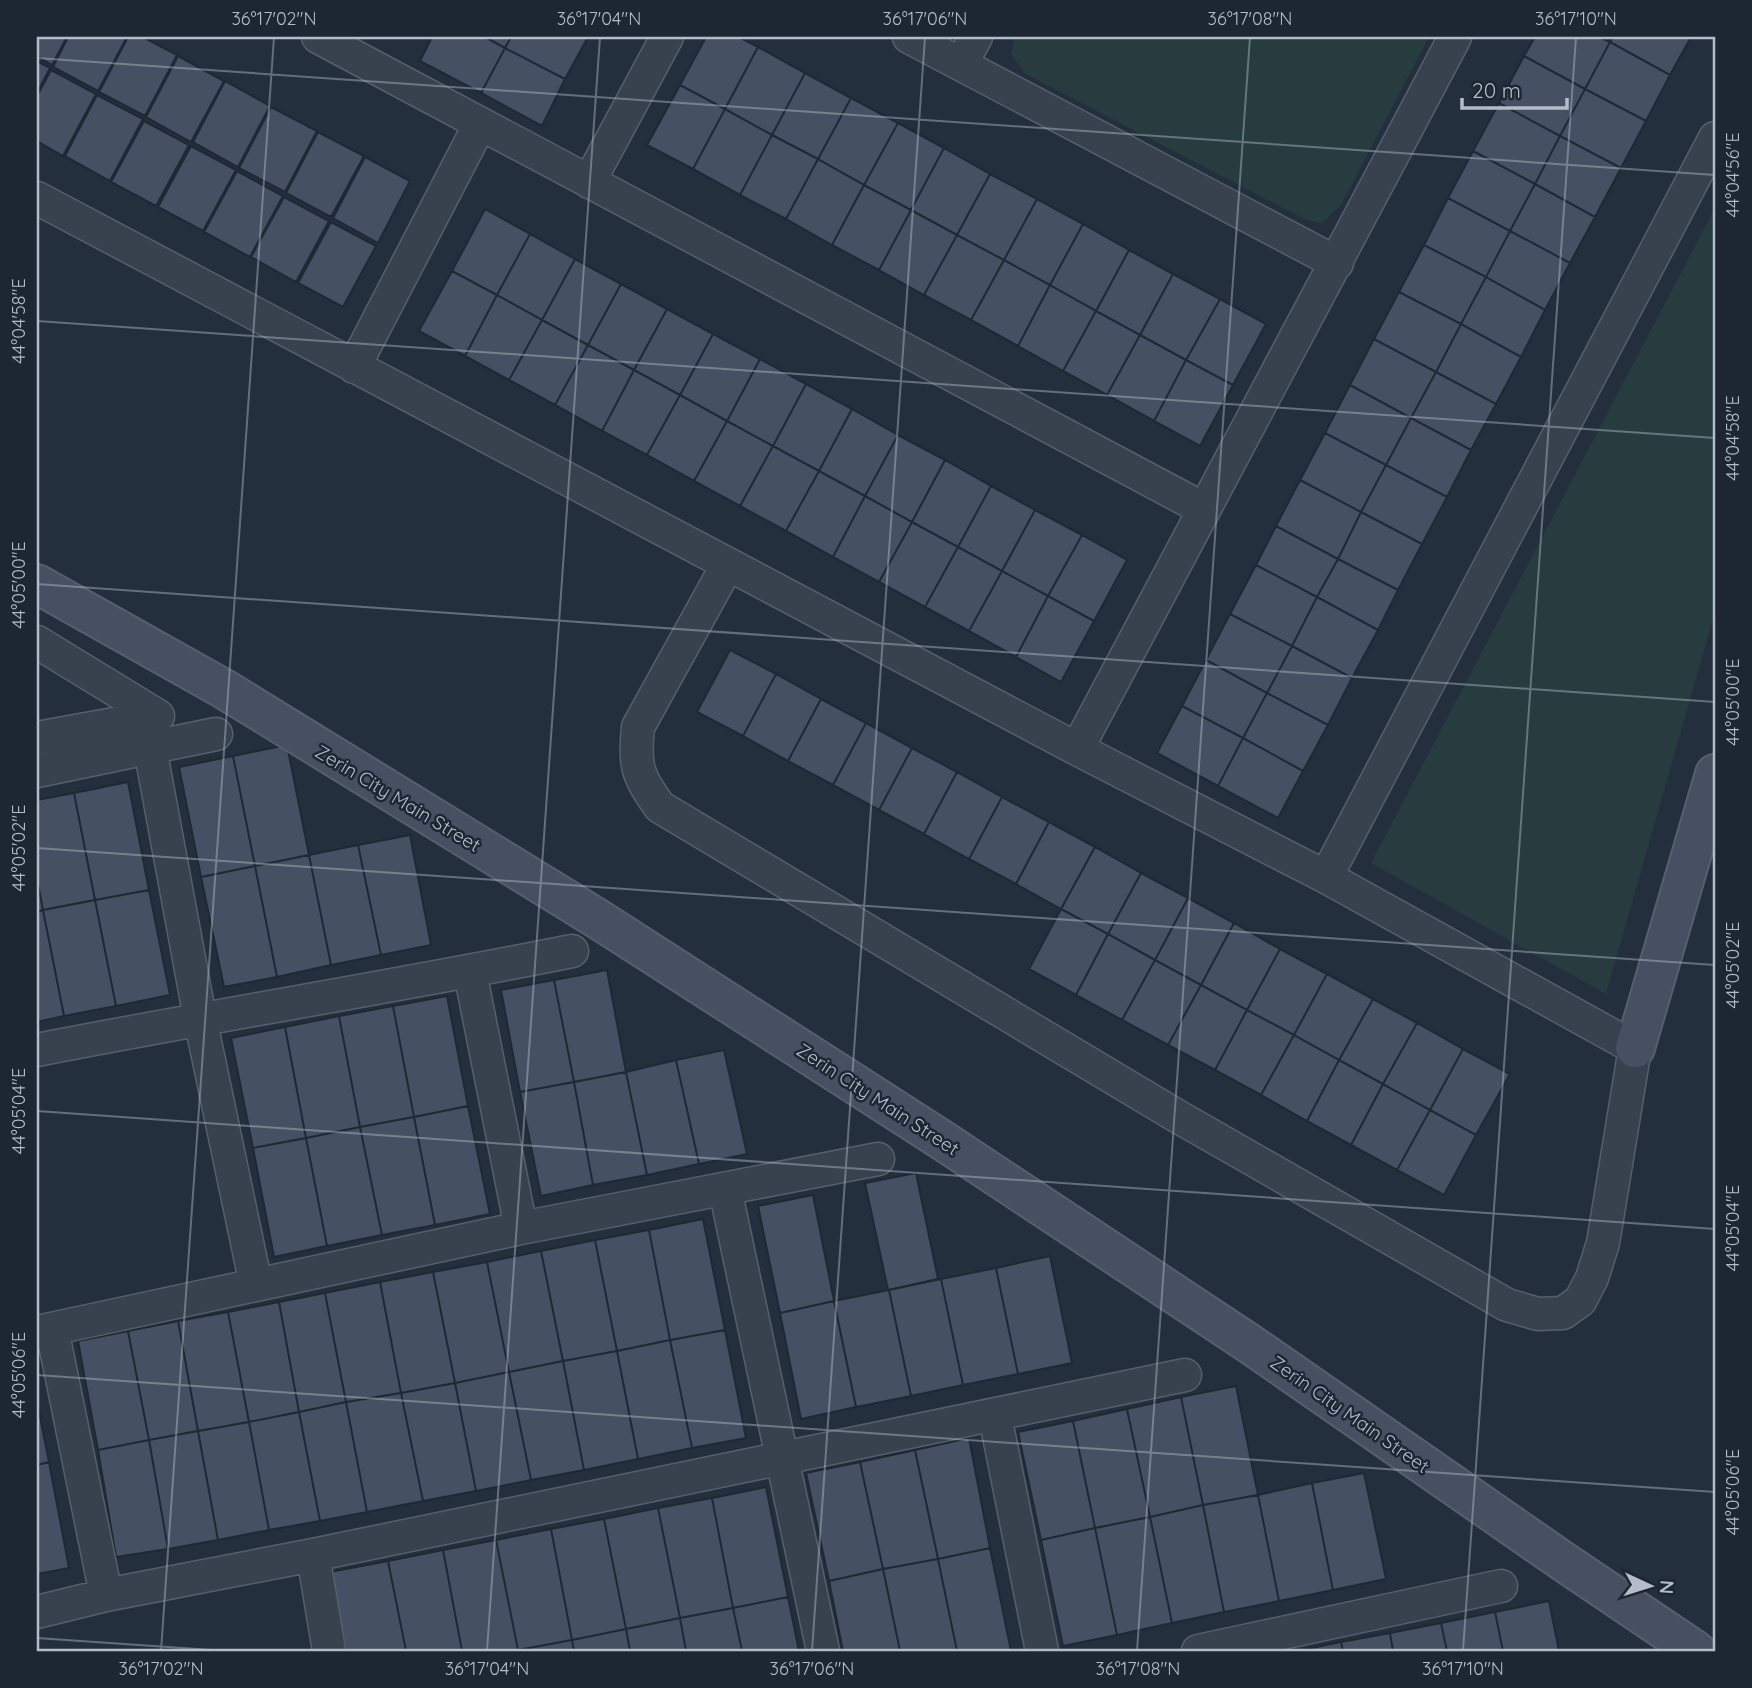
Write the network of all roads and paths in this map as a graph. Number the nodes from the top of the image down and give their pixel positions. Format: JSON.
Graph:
{"nodes":[{"id":1,"x":318,"y":37,"type":"edge"},
{"id":2,"x":667,"y":37,"type":"edge"},
{"id":3,"x":909,"y":37,"type":"edge"},
{"id":4,"x":1455,"y":37,"type":"edge"},
{"id":5,"x":355,"y":45,"type":"edge"},
{"id":6,"x":968,"y":50,"type":"edge"},
{"id":7,"x":480,"y":124,"type":"junction"},
{"id":8,"x":1715,"y":138,"type":"edge"},
{"id":9,"x":589,"y":183,"type":"junction"},
{"id":10,"x":37,"y":198,"type":"edge"},
{"id":11,"x":1337,"y":263,"type":"junction"},
{"id":12,"x":354,"y":367,"type":"junction"},
{"id":13,"x":1202,"y":508,"type":"junction"},
{"id":14,"x":728,"y":564,"type":"junction"},
{"id":15,"x":37,"y":584,"type":"edge"},
{"id":16,"x":37,"y":642,"type":"edge"},
{"id":17,"x":216,"y":734,"type":"dead end"},
{"id":18,"x":37,"y":738,"type":"edge"},
{"id":19,"x":150,"y":748,"type":"junction"},
{"id":20,"x":1077,"y":750,"type":"junction"},
{"id":21,"x":37,"y":771,"type":"edge"},
{"id":22,"x":1715,"y":775,"type":"edge"},
{"id":23,"x":1326,"y":877,"type":"junction"},
{"id":24,"x":572,"y":951,"type":"dead end"},
{"id":25,"x":470,"y":972,"type":"junction"},
{"id":26,"x":201,"y":1018,"type":"junction"},
{"id":27,"x":1635,"y":1048,"type":"junction"},
{"id":28,"x":37,"y":1050,"type":"edge"},
{"id":29,"x":878,"y":1159,"type":"dead end"},
{"id":30,"x":725,"y":1189,"type":"junction"},
{"id":31,"x":521,"y":1228,"type":"junction"},
{"id":32,"x":256,"y":1285,"type":"junction"},
{"id":33,"x":44,"y":1331,"type":"edge"},
{"id":34,"x":1185,"y":1375,"type":"dead end"},
{"id":35,"x":995,"y":1416,"type":"junction"},
{"id":36,"x":782,"y":1460,"type":"junction"},
{"id":37,"x":313,"y":1555,"type":"junction"},
{"id":38,"x":1501,"y":1586,"type":"dead end"},
{"id":39,"x":106,"y":1595,"type":"junction"},
{"id":40,"x":37,"y":1612,"type":"edge"},
{"id":41,"x":330,"y":1651,"type":"edge"},
{"id":42,"x":823,"y":1651,"type":"edge"},
{"id":43,"x":1042,"y":1651,"type":"edge"},
{"id":44,"x":1198,"y":1651,"type":"edge"},
{"id":45,"x":1696,"y":1651,"type":"edge"}],
"edges":[{"from":1,"to":5,"type":"street"},
{"from":2,"to":9,"type":"street"},
{"from":3,"to":6,"type":"street"},
{"from":4,"to":11,"type":"street"},
{"from":5,"to":7,"type":"street"},
{"from":6,"to":11,"type":"street"},
{"from":7,"to":9,"type":"street"},
{"from":7,"to":12,"type":"street"},
{"from":8,"to":23,"type":"street"},
{"from":9,"to":13,"type":"street"},
{"from":10,"to":12,"type":"street"},
{"from":11,"to":13,"type":"street"},
{"from":12,"to":14,"type":"street"},
{"from":13,"to":20,"type":"street"},
{"from":14,"to":20,"type":"street"},
{"from":14,"to":27,"type":"street"},
{"from":15,"to":45,"type":"street","name":"Zerin City Main Street"},
{"from":16,"to":18,"type":"street"},
{"from":17,"to":19,"type":"street"},
{"from":19,"to":21,"type":"street"},
{"from":19,"to":26,"type":"street"},
{"from":20,"to":23,"type":"street"},
{"from":22,"to":27,"type":"street"},
{"from":23,"to":27,"type":"street"},
{"from":24,"to":25,"type":"street"},
{"from":25,"to":26,"type":"street"},
{"from":25,"to":31,"type":"street"},
{"from":26,"to":28,"type":"street"},
{"from":26,"to":32,"type":"street"},
{"from":29,"to":30,"type":"street"},
{"from":30,"to":31,"type":"street"},
{"from":30,"to":36,"type":"street"},
{"from":31,"to":32,"type":"street"},
{"from":32,"to":33,"type":"street"},
{"from":33,"to":39,"type":"street"},
{"from":34,"to":35,"type":"street"},
{"from":35,"to":36,"type":"street"},
{"from":35,"to":43,"type":"street"},
{"from":36,"to":37,"type":"street"},
{"from":36,"to":42,"type":"street"},
{"from":37,"to":39,"type":"street"},
{"from":37,"to":41,"type":"street"},
{"from":38,"to":44,"type":"street"},
{"from":39,"to":40,"type":"street"}]}
